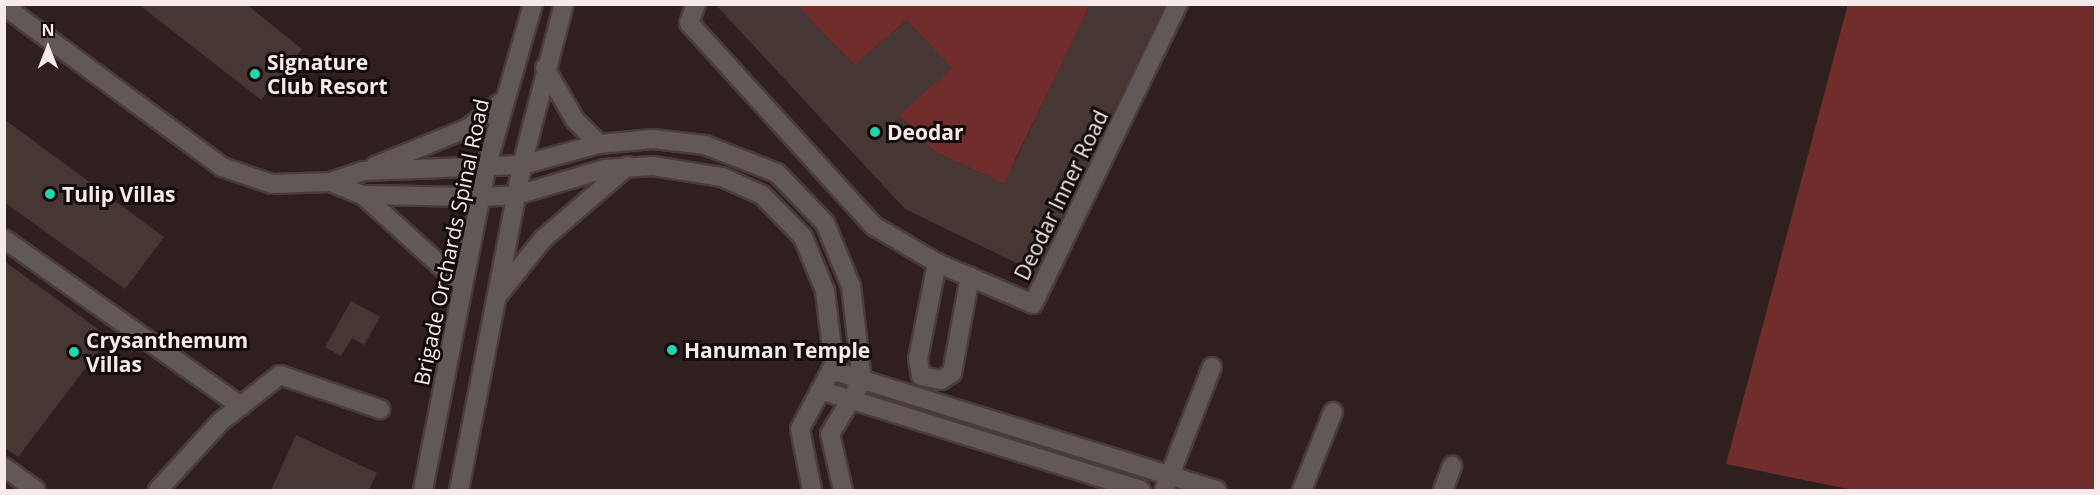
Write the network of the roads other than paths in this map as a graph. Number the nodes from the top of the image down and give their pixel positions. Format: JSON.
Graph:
{"nodes":[{"id":1,"x":533,"y":4,"type":"edge"},
{"id":2,"x":564,"y":4,"type":"edge"},
{"id":3,"x":696,"y":4,"type":"edge"},
{"id":4,"x":1178,"y":4,"type":"edge"},
{"id":5,"x":4,"y":6,"type":"edge"},
{"id":6,"x":545,"y":68,"type":"junction"},
{"id":7,"x":504,"y":100,"type":"junction"},
{"id":8,"x":599,"y":144,"type":"junction"},
{"id":9,"x":522,"y":165,"type":"junction"},
{"id":10,"x":628,"y":166,"type":"junction"},
{"id":11,"x":486,"y":168,"type":"junction"},
{"id":12,"x":363,"y":171,"type":"junction"},
{"id":13,"x":330,"y":182,"type":"junction"},
{"id":14,"x":363,"y":195,"type":"junction"},
{"id":15,"x":517,"y":195,"type":"junction"},
{"id":16,"x":481,"y":197,"type":"junction"},
{"id":17,"x":4,"y":239,"type":"edge"},
{"id":18,"x":937,"y":263,"type":"junction"},
{"id":19,"x":969,"y":277,"type":"junction"},
{"id":20,"x":462,"y":285,"type":"junction"},
{"id":21,"x":495,"y":298,"type":"junction"},
{"id":22,"x":1212,"y":367,"type":"dead end"},
{"id":23,"x":831,"y":370,"type":"junction"},
{"id":24,"x":862,"y":381,"type":"junction"},
{"id":25,"x":820,"y":390,"type":"junction"},
{"id":26,"x":850,"y":400,"type":"junction"},
{"id":27,"x":241,"y":406,"type":"junction"},
{"id":28,"x":380,"y":409,"type":"dead end"},
{"id":29,"x":1333,"y":412,"type":"dead end"},
{"id":30,"x":1452,"y":466,"type":"dead end"},
{"id":31,"x":4,"y":467,"type":"edge"},
{"id":32,"x":1167,"y":483,"type":"edge"},
{"id":33,"x":36,"y":490,"type":"edge"},
{"id":34,"x":160,"y":490,"type":"edge"},
{"id":35,"x":423,"y":490,"type":"edge"},
{"id":36,"x":459,"y":490,"type":"edge"},
{"id":37,"x":812,"y":490,"type":"edge"},
{"id":38,"x":843,"y":490,"type":"edge"},
{"id":39,"x":1140,"y":490,"type":"edge"},
{"id":40,"x":1217,"y":490,"type":"edge"},
{"id":41,"x":1302,"y":490,"type":"edge"},
{"id":42,"x":1443,"y":490,"type":"edge"}],
"edges":[{"from":1,"to":7,"type":"street","name":"Brigade Orchards Spinal Road"},
{"from":2,"to":6,"type":"street"},
{"from":3,"to":18,"type":"street","name":"Deodar Inner Road"},
{"from":4,"to":19,"type":"street","name":"Deodar Inner Road"},
{"from":5,"to":13,"type":"street"},
{"from":6,"to":8,"type":"street"},
{"from":6,"to":9,"type":"street"},
{"from":7,"to":11,"type":"street","name":"Brigade Orchards Spinal Road"},
{"from":7,"to":12,"type":"street"},
{"from":8,"to":9,"type":"street"},
{"from":8,"to":24,"type":"street"},
{"from":9,"to":11,"type":"street"},
{"from":9,"to":15,"type":"street"},
{"from":10,"to":15,"type":"street"},
{"from":10,"to":21,"type":"street"},
{"from":10,"to":23,"type":"street"},
{"from":11,"to":12,"type":"street"},
{"from":11,"to":16,"type":"street","name":"Brigade Orchards Spinal Road"},
{"from":12,"to":13,"type":"street"},
{"from":13,"to":14,"type":"street"},
{"from":14,"to":16,"type":"street"},
{"from":14,"to":20,"type":"street"},
{"from":15,"to":16,"type":"street"},
{"from":15,"to":21,"type":"street"},
{"from":16,"to":20,"type":"street","name":"Brigade Orchards Spinal Road"},
{"from":17,"to":27,"type":"street"},
{"from":18,"to":19,"type":"street","name":"Deodar Inner Road"},
{"from":18,"to":19,"type":"street"},
{"from":20,"to":35,"type":"street","name":"Brigade Orchards Spinal Road"},
{"from":21,"to":36,"type":"street"},
{"from":22,"to":32,"type":"street"},
{"from":23,"to":24,"type":"street"},
{"from":23,"to":25,"type":"street"},
{"from":24,"to":26,"type":"street"},
{"from":24,"to":32,"type":"street"},
{"from":25,"to":26,"type":"street"},
{"from":25,"to":37,"type":"street"},
{"from":26,"to":38,"type":"street"},
{"from":26,"to":39,"type":"street"},
{"from":27,"to":28,"type":"street"},
{"from":27,"to":34,"type":"street"},
{"from":29,"to":41,"type":"street"},
{"from":30,"to":42,"type":"street"},
{"from":31,"to":33,"type":"street"},
{"from":32,"to":40,"type":"street"}]}
